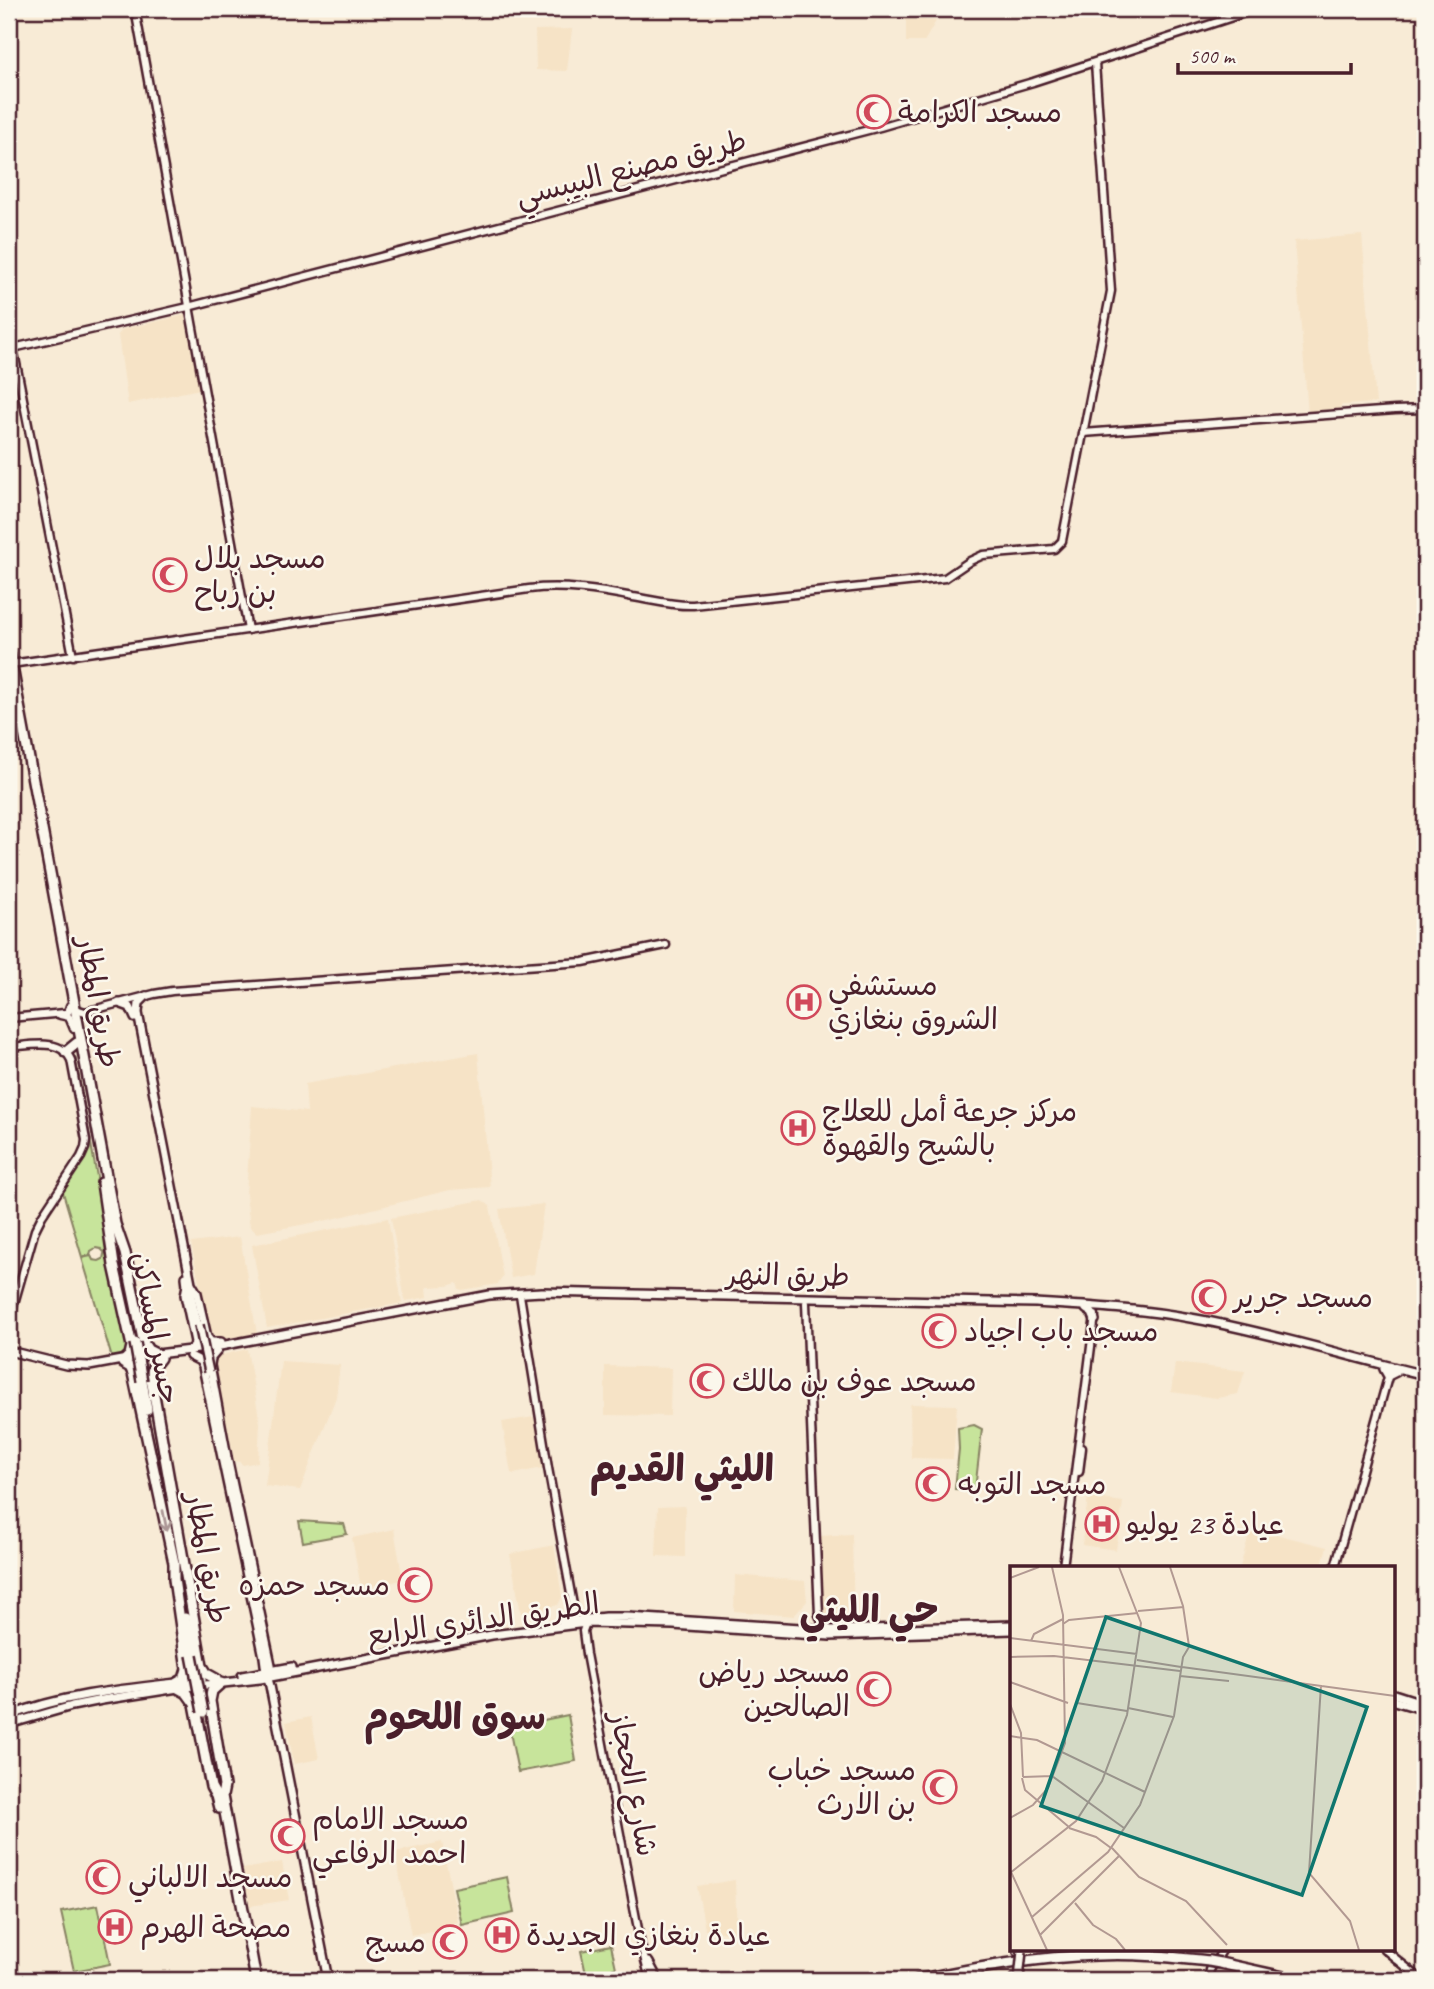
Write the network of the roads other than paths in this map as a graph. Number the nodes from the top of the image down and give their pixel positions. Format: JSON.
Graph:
{"nodes":[{"id":1,"x":135,"y":9,"type":"edge"},
{"id":2,"x":1257,"y":9,"type":"edge"},
{"id":3,"x":1095,"y":63,"type":"junction"},
{"id":4,"x":188,"y":307,"type":"junction"},
{"id":5,"x":9,"y":327,"type":"edge"},
{"id":6,"x":11,"y":349,"type":"edge"},
{"id":7,"x":1425,"y":409,"type":"edge"},
{"id":8,"x":1083,"y":433,"type":"junction"},
{"id":9,"x":248,"y":630,"type":"junction"},
{"id":10,"x":9,"y":651,"type":"edge"},
{"id":11,"x":73,"y":656,"type":"junction"},
{"id":12,"x":12,"y":664,"type":"junction"},
{"id":13,"x":9,"y":675,"type":"edge"},
{"id":14,"x":666,"y":945,"type":"dead end"},
{"id":15,"x":146,"y":996,"type":"junction"},
{"id":16,"x":119,"y":1003,"type":"junction"},
{"id":17,"x":77,"y":1009,"type":"junction"},
{"id":18,"x":58,"y":1014,"type":"junction"},
{"id":19,"x":9,"y":1018,"type":"edge"},
{"id":20,"x":76,"y":1026,"type":"junction"},
{"id":21,"x":9,"y":1047,"type":"edge"},
{"id":22,"x":73,"y":1050,"type":"junction"},
{"id":23,"x":155,"y":1110,"type":"junction"},
{"id":24,"x":102,"y":1177,"type":"junction"},
{"id":25,"x":115,"y":1224,"type":"junction"},
{"id":26,"x":190,"y":1287,"type":"junction"},
{"id":27,"x":520,"y":1295,"type":"junction"},
{"id":28,"x":742,"y":1299,"type":"junction"},
{"id":29,"x":861,"y":1301,"type":"junction"},
{"id":30,"x":806,"y":1303,"type":"junction"},
{"id":31,"x":1086,"y":1309,"type":"junction"},
{"id":32,"x":1098,"y":1310,"type":"junction"},
{"id":33,"x":1108,"y":1311,"type":"junction"},
{"id":34,"x":1096,"y":1320,"type":"junction"},
{"id":35,"x":9,"y":1321,"type":"edge"},
{"id":36,"x":144,"y":1341,"type":"junction"},
{"id":37,"x":131,"y":1343,"type":"junction"},
{"id":38,"x":228,"y":1345,"type":"junction"},
{"id":39,"x":217,"y":1351,"type":"junction"},
{"id":40,"x":9,"y":1353,"type":"edge"},
{"id":41,"x":190,"y":1353,"type":"junction"},
{"id":42,"x":154,"y":1357,"type":"junction"},
{"id":43,"x":125,"y":1361,"type":"junction"},
{"id":44,"x":1389,"y":1372,"type":"junction"},
{"id":45,"x":1425,"y":1377,"type":"edge"},
{"id":46,"x":151,"y":1378,"type":"junction"},
{"id":47,"x":135,"y":1379,"type":"junction"},
{"id":48,"x":219,"y":1430,"type":"junction"},
{"id":49,"x":159,"y":1489,"type":"junction"},
{"id":50,"x":171,"y":1489,"type":"junction"},
{"id":51,"x":184,"y":1564,"type":"junction"},
{"id":52,"x":1065,"y":1566,"type":"edge"},
{"id":53,"x":1335,"y":1566,"type":"edge"},
{"id":54,"x":174,"y":1569,"type":"junction"},
{"id":55,"x":573,"y":1605,"type":"junction"},
{"id":56,"x":819,"y":1615,"type":"junction"},
{"id":57,"x":567,"y":1621,"type":"junction"},
{"id":58,"x":588,"y":1621,"type":"junction"},
{"id":59,"x":575,"y":1625,"type":"junction"},
{"id":60,"x":1010,"y":1625,"type":"edge"},
{"id":61,"x":807,"y":1629,"type":"junction"},
{"id":62,"x":832,"y":1630,"type":"junction"},
{"id":63,"x":1010,"y":1630,"type":"edge"},
{"id":64,"x":583,"y":1637,"type":"junction"},
{"id":65,"x":201,"y":1661,"type":"junction"},
{"id":66,"x":186,"y":1662,"type":"junction"},
{"id":67,"x":270,"y":1678,"type":"junction"},
{"id":68,"x":219,"y":1681,"type":"junction"},
{"id":69,"x":178,"y":1686,"type":"junction"},
{"id":70,"x":1399,"y":1700,"type":"edge"},
{"id":71,"x":66,"y":1703,"type":"junction"},
{"id":72,"x":1425,"y":1704,"type":"edge"},
{"id":73,"x":210,"y":1706,"type":"junction"},
{"id":74,"x":196,"y":1708,"type":"junction"},
{"id":75,"x":1425,"y":1710,"type":"edge"},
{"id":76,"x":12,"y":1715,"type":"edge"},
{"id":77,"x":9,"y":1723,"type":"edge"},
{"id":78,"x":219,"y":1793,"type":"junction"},
{"id":79,"x":640,"y":1939,"type":"junction"},
{"id":80,"x":1020,"y":1951,"type":"edge"},
{"id":81,"x":1082,"y":1951,"type":"edge"},
{"id":82,"x":1139,"y":1951,"type":"edge"},
{"id":83,"x":1222,"y":1951,"type":"edge"},
{"id":84,"x":1386,"y":1951,"type":"edge"},
{"id":85,"x":1156,"y":1956,"type":"junction"},
{"id":86,"x":1066,"y":1957,"type":"junction"},
{"id":87,"x":648,"y":1963,"type":"joint"},
{"id":88,"x":1208,"y":1964,"type":"junction"},
{"id":89,"x":1219,"y":1965,"type":"junction"},
{"id":90,"x":955,"y":1979,"type":"edge"},
{"id":91,"x":1017,"y":1979,"type":"edge"},
{"id":92,"x":253,"y":1980,"type":"edge"},
{"id":93,"x":329,"y":1980,"type":"edge"},
{"id":94,"x":653,"y":1980,"type":"edge"},
{"id":95,"x":917,"y":1980,"type":"edge"},
{"id":96,"x":942,"y":1980,"type":"edge"},
{"id":97,"x":1208,"y":1980,"type":"edge"},
{"id":98,"x":1279,"y":1980,"type":"edge"},
{"id":99,"x":1297,"y":1980,"type":"edge"},
{"id":100,"x":1422,"y":1980,"type":"edge"}],
"edges":[{"from":1,"to":4,"type":"street"},
{"from":2,"to":3,"type":"street","name":"طريق مصنع البيبسي"},
{"from":3,"to":4,"type":"street","name":"طريق مصنع البيبسي"},
{"from":3,"to":8,"type":"street"},
{"from":4,"to":6,"type":"street","name":"طريق مصنع البيبسي"},
{"from":4,"to":9,"type":"street"},
{"from":5,"to":6,"type":"street"},
{"from":6,"to":11,"type":"street"},
{"from":7,"to":8,"type":"street"},
{"from":8,"to":9,"type":"street"},
{"from":9,"to":11,"type":"street"},
{"from":10,"to":12,"type":"highway","name":"طريق المطار"},
{"from":11,"to":12,"type":"street"},
{"from":12,"to":17,"type":"highway","name":"طريق المطار"},
{"from":13,"to":17,"type":"highway","name":"طريق المطار"},
{"from":14,"to":15,"type":"street"},
{"from":15,"to":16,"type":"street"},
{"from":15,"to":23,"type":"main road"},
{"from":16,"to":17,"type":"street"},
{"from":16,"to":23,"type":"main road"},
{"from":17,"to":18,"type":"street"},
{"from":17,"to":20,"type":"highway","name":"طريق المطار"},
{"from":17,"to":20,"type":"street"},
{"from":18,"to":19,"type":"street"},
{"from":18,"to":20,"type":"street"},
{"from":20,"to":22,"type":"highway","name":"طريق المطار"},
{"from":20,"to":25,"type":"highway","name":"طريق المطار"},
{"from":21,"to":22,"type":"street"},
{"from":22,"to":24,"type":"highway","name":"طريق المطار"},
{"from":22,"to":35,"type":"street"},
{"from":23,"to":26,"type":"main road"},
{"from":24,"to":37,"type":"highway","name":"طريق المطار"},
{"from":24,"to":49,"type":"highway","name":"جسر المساكن","bridge":true},
{"from":25,"to":36,"type":"highway","name":"طريق المطار"},
{"from":25,"to":50,"type":"highway","name":"جسر المساكن","bridge":true},
{"from":26,"to":38,"type":"main road"},
{"from":26,"to":41,"type":"main road"},
{"from":26,"to":48,"type":"main road","bridge":true},
{"from":27,"to":28,"type":"main road","name":"طريق النهر"},
{"from":27,"to":39,"type":"main road","name":"طريق النهر"},
{"from":27,"to":55,"type":"street"},
{"from":28,"to":29,"type":"main road","name":"طريق النهر"},
{"from":28,"to":30,"type":"main road","name":"طريق النهر"},
{"from":28,"to":38,"type":"main road","name":"طريق النهر"},
{"from":29,"to":30,"type":"main road","name":"طريق النهر"},
{"from":29,"to":31,"type":"main road","name":"طريق النهر"},
{"from":29,"to":45,"type":"main road","name":"طريق النهر"},
{"from":30,"to":56,"type":"street"},
{"from":31,"to":32,"type":"main road","name":"طريق النهر"},
{"from":31,"to":34,"type":"main road"},
{"from":32,"to":33,"type":"main road","name":"طريق النهر"},
{"from":32,"to":34,"type":"street"},
{"from":33,"to":34,"type":"main road"},
{"from":33,"to":44,"type":"main road","name":"طريق النهر"},
{"from":34,"to":52,"type":"street"},
{"from":36,"to":37,"type":"highway"},
{"from":36,"to":42,"type":"highway"},
{"from":37,"to":43,"type":"highway","name":"طريق المطار"},
{"from":38,"to":41,"type":"main road","name":"طريق النهر"},
{"from":39,"to":41,"type":"main road","name":"طريق النهر"},
{"from":39,"to":48,"type":"main road"},
{"from":40,"to":43,"type":"main road","name":"طريق النهر"},
{"from":41,"to":42,"type":"main road","name":"طريق النهر"},
{"from":41,"to":48,"type":"main road"},
{"from":42,"to":43,"type":"main road","name":"طريق النهر"},
{"from":42,"to":46,"type":"highway"},
{"from":43,"to":47,"type":"highway","name":"طريق المطار"},
{"from":44,"to":45,"type":"main road","name":"طريق النهر"},
{"from":44,"to":53,"type":"street"},
{"from":46,"to":47,"type":"highway"},
{"from":46,"to":50,"type":"highway","name":"طريق المطار"},
{"from":47,"to":49,"type":"highway","name":"طريق المطار"},
{"from":48,"to":67,"type":"main road"},
{"from":49,"to":54,"type":"highway","name":"طريق المطار","one_way":true},
{"from":50,"to":51,"type":"highway","name":"طريق المطار"},
{"from":51,"to":65,"type":"highway","name":"طريق المطار"},
{"from":51,"to":78,"type":"highway","bridge":true},
{"from":54,"to":66,"type":"highway","name":"طريق المطار"},
{"from":54,"to":78,"type":"highway","bridge":true},
{"from":55,"to":57,"type":"street"},
{"from":55,"to":58,"type":"street"},
{"from":56,"to":61,"type":"street"},
{"from":56,"to":62,"type":"street"},
{"from":57,"to":58,"type":"main road","name":"الطريق الدائري الرابع"},
{"from":57,"to":67,"type":"main road","name":"الطريق الدائري الرابع"},
{"from":58,"to":59,"type":"main road","name":"الطريق الدائري الرابع"},
{"from":58,"to":61,"type":"main road","name":"الطريق الدائري الرابع"},
{"from":58,"to":63,"type":"main road","name":"الطريق الدائري الرابع"},
{"from":58,"to":64,"type":"street","name":"شارع الحجاز"},
{"from":59,"to":64,"type":"street","name":"شارع الحجاز"},
{"from":59,"to":67,"type":"main road","name":"الطريق الدائري الرابع"},
{"from":60,"to":62,"type":"main road","name":"الطريق الدائري الرابع"},
{"from":61,"to":62,"type":"main road","name":"الطريق الدائري الرابع"},
{"from":64,"to":79,"type":"street","name":"شارع الحجاز"},
{"from":65,"to":66,"type":"highway"},
{"from":65,"to":68,"type":"highway","name":"طريق المطار"},
{"from":66,"to":69,"type":"highway","name":"طريق المطار"},
{"from":67,"to":68,"type":"main road","name":"الطريق الدائري الرابع"},
{"from":67,"to":93,"type":"main road"},
{"from":68,"to":69,"type":"main road","name":"الطريق الدائري الرابع"},
{"from":68,"to":73,"type":"highway"},
{"from":69,"to":71,"type":"main road","name":"الطريق الدائري الرابع"},
{"from":69,"to":74,"type":"highway"},
{"from":70,"to":72,"type":"main road"},
{"from":70,"to":75,"type":"main road"},
{"from":71,"to":76,"type":"main road","name":"الطريق الدائري الرابع"},
{"from":71,"to":77,"type":"main road","name":"الطريق الدائري الرابع"},
{"from":73,"to":74,"type":"highway"},
{"from":73,"to":78,"type":"highway"},
{"from":74,"to":78,"type":"highway"},
{"from":76,"to":77,"type":"main road"},
{"from":78,"to":92,"type":"highway"},
{"from":79,"to":87,"type":"street","name":"شارع الحجاز"},
{"from":79,"to":94,"type":"street","name":"شارع الحجاز"},
{"from":80,"to":91,"type":"main road","bridge":true},
{"from":81,"to":86,"type":"highway"},
{"from":82,"to":85,"type":"highway"},
{"from":83,"to":97,"type":"street"},
{"from":84,"to":100,"type":"street"},
{"from":85,"to":86,"type":"highway"},
{"from":85,"to":88,"type":"highway"},
{"from":86,"to":95,"type":"highway"},
{"from":87,"to":94,"type":"highway"},
{"from":88,"to":89,"type":"highway","bridge":true},
{"from":88,"to":90,"type":"highway"},
{"from":89,"to":98,"type":"highway"},
{"from":89,"to":99,"type":"highway"},
{"from":90,"to":96,"type":"highway"}]}
